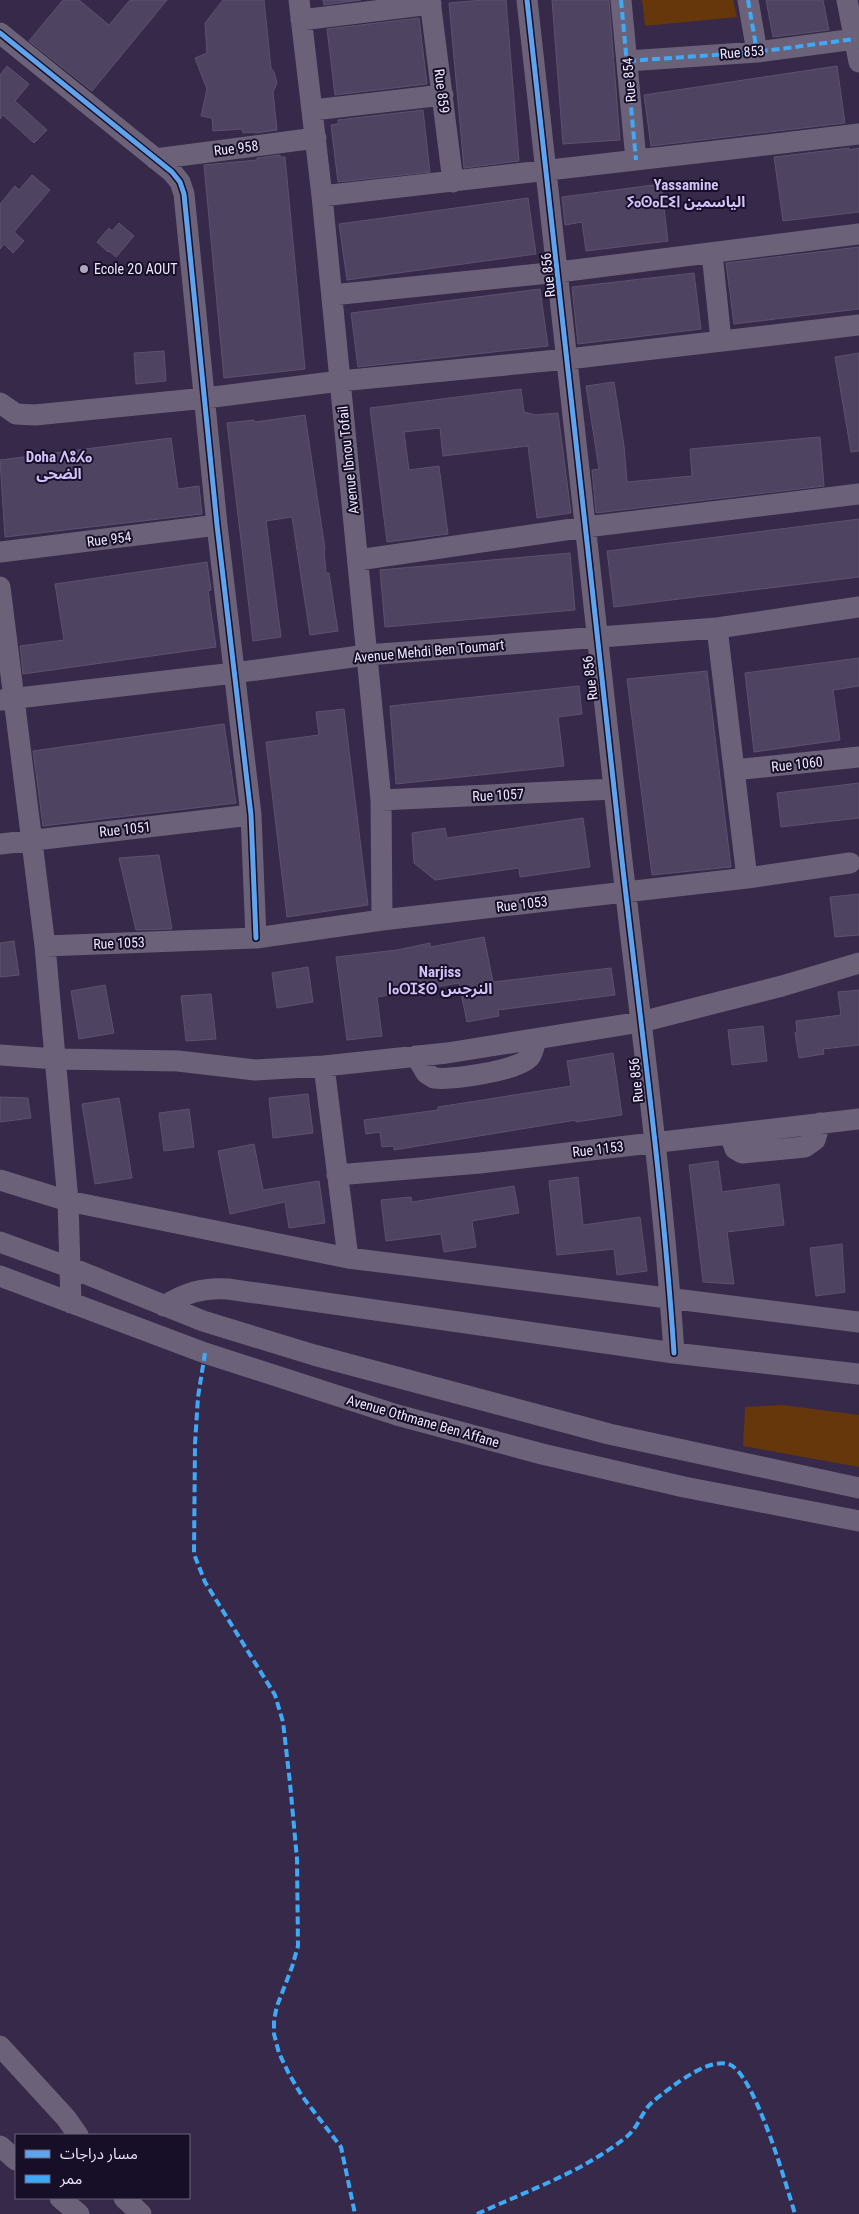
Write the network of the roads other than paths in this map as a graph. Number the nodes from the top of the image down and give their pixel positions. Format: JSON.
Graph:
{"nodes":[{"id":1,"x":527,"y":0,"type":"edge"},
{"id":2,"x":621,"y":0,"type":"edge"},
{"id":3,"x":748,"y":0,"type":"edge"},
{"id":4,"x":847,"y":0,"type":"edge"},
{"id":5,"x":430,"y":2,"type":"edge"},
{"id":6,"x":300,"y":10,"type":"edge"},
{"id":7,"x":0,"y":33,"type":"edge"},
{"id":8,"x":855,"y":39,"type":"junction"},
{"id":9,"x":757,"y":52,"type":"junction"},
{"id":10,"x":628,"y":61,"type":"junction"},
{"id":11,"x":859,"y":62,"type":"edge"},
{"id":12,"x":443,"y":95,"type":"junction"},
{"id":13,"x":313,"y":110,"type":"junction"},
{"id":14,"x":859,"y":134,"type":"edge"},
{"id":15,"x":316,"y":138,"type":"junction"},
{"id":16,"x":155,"y":159,"type":"junction"},
{"id":17,"x":636,"y":160,"type":"junction"},
{"id":18,"x":547,"y":172,"type":"junction"},
{"id":19,"x":453,"y":182,"type":"junction"},
{"id":20,"x":322,"y":196,"type":"junction"},
{"id":21,"x":859,"y":234,"type":"edge"},
{"id":22,"x":712,"y":252,"type":"junction"},
{"id":23,"x":559,"y":272,"type":"junction"},
{"id":24,"x":332,"y":295,"type":"junction"},
{"id":25,"x":859,"y":324,"type":"edge"},
{"id":26,"x":721,"y":340,"type":"junction"},
{"id":27,"x":568,"y":359,"type":"junction"},
{"id":28,"x":340,"y":381,"type":"junction"},
{"id":29,"x":206,"y":398,"type":"junction"},
{"id":30,"x":0,"y":403,"type":"edge"},
{"id":31,"x":859,"y":494,"type":"edge"},
{"id":32,"x":217,"y":525,"type":"junction"},
{"id":33,"x":586,"y":527,"type":"junction"},
{"id":34,"x":0,"y":552,"type":"edge"},
{"id":35,"x":358,"y":560,"type":"junction"},
{"id":36,"x":0,"y":586,"type":"edge"},
{"id":37,"x":859,"y":607,"type":"edge"},
{"id":38,"x":717,"y":628,"type":"junction"},
{"id":39,"x":597,"y":637,"type":"junction"},
{"id":40,"x":367,"y":655,"type":"junction"},
{"id":41,"x":234,"y":673,"type":"junction"},
{"id":42,"x":8,"y":699,"type":"edge"},
{"id":43,"x":859,"y":757,"type":"edge"},
{"id":44,"x":734,"y":770,"type":"junction"},
{"id":45,"x":614,"y":789,"type":"junction"},
{"id":46,"x":381,"y":800,"type":"junction"},
{"id":47,"x":250,"y":815,"type":"junction"},
{"id":48,"x":32,"y":840,"type":"junction"},
{"id":49,"x":0,"y":844,"type":"edge"},
{"id":50,"x":850,"y":864,"type":"dead end"},
{"id":51,"x":747,"y":878,"type":"junction"},
{"id":52,"x":626,"y":892,"type":"junction"},
{"id":53,"x":382,"y":920,"type":"junction"},
{"id":54,"x":256,"y":938,"type":"junction"},
{"id":55,"x":45,"y":946,"type":"junction"},
{"id":56,"x":859,"y":963,"type":"edge"},
{"id":57,"x":641,"y":1022,"type":"junction"},
{"id":58,"x":0,"y":1055,"type":"edge"},
{"id":59,"x":56,"y":1060,"type":"junction"},
{"id":60,"x":324,"y":1066,"type":"junction"},
{"id":61,"x":859,"y":1119,"type":"edge"},
{"id":62,"x":654,"y":1142,"type":"junction"},
{"id":63,"x":337,"y":1175,"type":"junction"},
{"id":64,"x":0,"y":1180,"type":"edge"},
{"id":65,"x":68,"y":1201,"type":"junction"},
{"id":66,"x":0,"y":1242,"type":"edge"},
{"id":67,"x":348,"y":1258,"type":"junction"},
{"id":68,"x":69,"y":1267,"type":"junction"},
{"id":69,"x":0,"y":1276,"type":"edge"},
{"id":70,"x":671,"y":1298,"type":"junction"},
{"id":71,"x":71,"y":1303,"type":"junction"},
{"id":72,"x":164,"y":1306,"type":"junction"},
{"id":73,"x":859,"y":1322,"type":"edge"},
{"id":74,"x":674,"y":1353,"type":"junction"},
{"id":75,"x":859,"y":1374,"type":"edge"},
{"id":76,"x":859,"y":1488,"type":"edge"},
{"id":77,"x":859,"y":1521,"type":"edge"},
{"id":78,"x":0,"y":2046,"type":"edge"},
{"id":79,"x":77,"y":2134,"type":"edge"},
{"id":80,"x":0,"y":2146,"type":"edge"},
{"id":81,"x":15,"y":2159,"type":"edge"},
{"id":82,"x":61,"y":2199,"type":"edge"},
{"id":83,"x":125,"y":2199,"type":"edge"},
{"id":84,"x":79,"y":2214,"type":"edge"},
{"id":85,"x":141,"y":2214,"type":"edge"}],
"edges":[{"from":1,"to":18,"type":"street","name":"Rue 856"},
{"from":2,"to":10,"type":"street","name":"Rue 854"},
{"from":3,"to":9,"type":"street"},
{"from":4,"to":8,"type":"street"},
{"from":5,"to":6,"type":"street"},
{"from":5,"to":12,"type":"street","name":"Rue 859"},
{"from":6,"to":13,"type":"street","name":"Avenue Ibnou Tofail"},
{"from":7,"to":16,"type":"street"},
{"from":8,"to":9,"type":"street","name":"Rue 853"},
{"from":8,"to":11,"type":"street"},
{"from":9,"to":10,"type":"street","name":"Rue 853"},
{"from":10,"to":17,"type":"street","name":"Rue 854"},
{"from":12,"to":13,"type":"street"},
{"from":12,"to":19,"type":"street","name":"Rue 859"},
{"from":13,"to":15,"type":"street","name":"Avenue Ibnou Tofail"},
{"from":14,"to":17,"type":"street"},
{"from":15,"to":16,"type":"street","name":"Rue 958"},
{"from":15,"to":20,"type":"street","name":"Avenue Ibnou Tofail"},
{"from":16,"to":29,"type":"street"},
{"from":17,"to":18,"type":"street"},
{"from":18,"to":19,"type":"street"},
{"from":18,"to":23,"type":"street","name":"Rue 856"},
{"from":19,"to":20,"type":"street"},
{"from":20,"to":24,"type":"street","name":"Avenue Ibnou Tofail"},
{"from":21,"to":22,"type":"street"},
{"from":22,"to":23,"type":"street"},
{"from":22,"to":26,"type":"street"},
{"from":23,"to":24,"type":"street"},
{"from":23,"to":27,"type":"street","name":"Rue 856"},
{"from":24,"to":28,"type":"street","name":"Avenue Ibnou Tofail"},
{"from":25,"to":26,"type":"street"},
{"from":26,"to":27,"type":"street"},
{"from":27,"to":28,"type":"street"},
{"from":27,"to":33,"type":"street","name":"Rue 856"},
{"from":28,"to":29,"type":"street"},
{"from":28,"to":35,"type":"street","name":"Avenue Ibnou Tofail"},
{"from":29,"to":30,"type":"street"},
{"from":29,"to":32,"type":"street"},
{"from":31,"to":33,"type":"street"},
{"from":32,"to":34,"type":"street","name":"Rue 954"},
{"from":32,"to":41,"type":"street"},
{"from":33,"to":35,"type":"street"},
{"from":33,"to":39,"type":"street","name":"Rue 856"},
{"from":35,"to":40,"type":"street","name":"Avenue Ibnou Tofail"},
{"from":36,"to":42,"type":"street"},
{"from":37,"to":38,"type":"street","name":"Avenue Mehdi Ben Toumart"},
{"from":38,"to":39,"type":"street","name":"Avenue Mehdi Ben Toumart"},
{"from":38,"to":44,"type":"street"},
{"from":39,"to":40,"type":"street","name":"Avenue Mehdi Ben Toumart"},
{"from":39,"to":45,"type":"street","name":"Rue 856"},
{"from":40,"to":41,"type":"street","name":"Avenue Mehdi Ben Toumart"},
{"from":40,"to":46,"type":"street","name":"Avenue Ibnou Tofail"},
{"from":41,"to":42,"type":"street","name":"Avenue Mehdi Ben Toumart"},
{"from":41,"to":47,"type":"street"},
{"from":42,"to":48,"type":"street"},
{"from":43,"to":44,"type":"street","name":"Rue 1060"},
{"from":44,"to":51,"type":"street"},
{"from":45,"to":46,"type":"street","name":"Rue 1057"},
{"from":45,"to":52,"type":"street","name":"Rue 856"},
{"from":46,"to":53,"type":"street","name":"Avenue Ibnou Tofail"},
{"from":47,"to":48,"type":"street","name":"Rue 1051"},
{"from":47,"to":54,"type":"street"},
{"from":48,"to":49,"type":"street","name":"Rue 1051"},
{"from":48,"to":55,"type":"street"},
{"from":50,"to":51,"type":"street","name":"Rue 1053"},
{"from":51,"to":52,"type":"street","name":"Rue 1053"},
{"from":52,"to":53,"type":"street","name":"Rue 1053"},
{"from":52,"to":57,"type":"street","name":"Rue 856"},
{"from":53,"to":54,"type":"street","name":"Rue 1053"},
{"from":54,"to":55,"type":"street","name":"Rue 1053"},
{"from":55,"to":59,"type":"street"},
{"from":56,"to":57,"type":"street"},
{"from":57,"to":60,"type":"street"},
{"from":57,"to":62,"type":"street","name":"Rue 856"},
{"from":58,"to":59,"type":"street"},
{"from":59,"to":60,"type":"street"},
{"from":59,"to":65,"type":"street"},
{"from":60,"to":63,"type":"street"},
{"from":61,"to":62,"type":"street","name":"Rue 1153"},
{"from":62,"to":63,"type":"street","name":"Rue 1153"},
{"from":62,"to":70,"type":"street","name":"Rue 856"},
{"from":63,"to":67,"type":"street"},
{"from":64,"to":65,"type":"street"},
{"from":65,"to":67,"type":"street"},
{"from":65,"to":68,"type":"street"},
{"from":66,"to":68,"type":"street"},
{"from":67,"to":70,"type":"street"},
{"from":68,"to":71,"type":"street"},
{"from":68,"to":72,"type":"street"},
{"from":69,"to":71,"type":"street","name":"Avenue Othmane Ben Affane"},
{"from":70,"to":73,"type":"street"},
{"from":70,"to":74,"type":"street","name":"Rue 856"},
{"from":71,"to":77,"type":"street","name":"Avenue Othmane Ben Affane"},
{"from":72,"to":74,"type":"street"},
{"from":72,"to":76,"type":"street"},
{"from":74,"to":75,"type":"street"},
{"from":78,"to":79,"type":"street"},
{"from":80,"to":81,"type":"street"},
{"from":82,"to":84,"type":"street"},
{"from":83,"to":85,"type":"street"}]}
